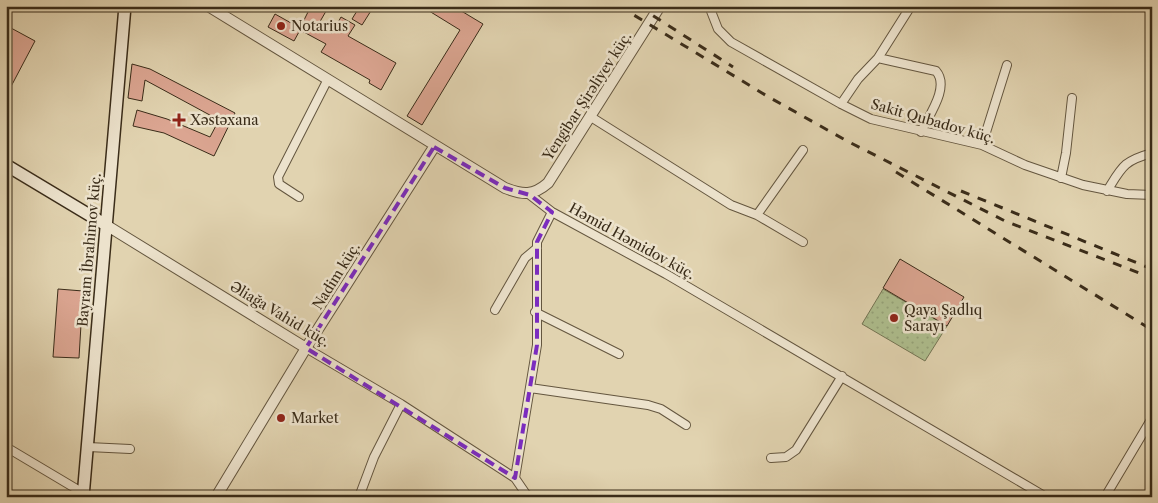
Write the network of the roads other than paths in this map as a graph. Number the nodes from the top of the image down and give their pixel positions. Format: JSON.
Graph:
{"nodes":[{"id":1,"x":125,"y":6,"type":"edge"},
{"id":2,"x":208,"y":6,"type":"edge"},
{"id":3,"x":660,"y":6,"type":"edge"},
{"id":4,"x":709,"y":6,"type":"edge"},
{"id":5,"x":909,"y":9,"type":"dead end"},
{"id":6,"x":878,"y":58,"type":"junction"},
{"id":7,"x":1007,"y":66,"type":"dead end"},
{"id":8,"x":328,"y":79,"type":"junction"},
{"id":9,"x":1072,"y":98,"type":"dead end"},
{"id":10,"x":841,"y":104,"type":"junction"},
{"id":11,"x":591,"y":117,"type":"junction"},
{"id":12,"x":921,"y":132,"type":"junction"},
{"id":13,"x":982,"y":146,"type":"junction"},
{"id":14,"x":434,"y":147,"type":"junction"},
{"id":15,"x":803,"y":150,"type":"dead end"},
{"id":16,"x":1152,"y":153,"type":"edge"},
{"id":17,"x":6,"y":165,"type":"edge"},
{"id":18,"x":1060,"y":178,"type":"junction"},
{"id":19,"x":1107,"y":191,"type":"junction"},
{"id":20,"x":530,"y":194,"type":"junction"},
{"id":21,"x":1152,"y":195,"type":"edge"},
{"id":22,"x":299,"y":197,"type":"dead end"},
{"id":23,"x":552,"y":212,"type":"junction"},
{"id":24,"x":757,"y":215,"type":"junction"},
{"id":25,"x":106,"y":226,"type":"junction"},
{"id":26,"x":803,"y":242,"type":"dead end"},
{"id":27,"x":537,"y":248,"type":"junction"},
{"id":28,"x":495,"y":310,"type":"dead end"},
{"id":29,"x":536,"y":312,"type":"junction"},
{"id":30,"x":306,"y":348,"type":"junction"},
{"id":31,"x":619,"y":354,"type":"dead end"},
{"id":32,"x":842,"y":376,"type":"junction"},
{"id":33,"x":530,"y":388,"type":"junction"},
{"id":34,"x":401,"y":404,"type":"junction"},
{"id":35,"x":1152,"y":418,"type":"edge"},
{"id":36,"x":686,"y":425,"type":"dead end"},
{"id":37,"x":6,"y":446,"type":"edge"},
{"id":38,"x":88,"y":447,"type":"junction"},
{"id":39,"x":130,"y":449,"type":"dead end"},
{"id":40,"x":771,"y":458,"type":"dead end"},
{"id":41,"x":515,"y":478,"type":"junction"},
{"id":42,"x":85,"y":495,"type":"edge"},
{"id":43,"x":527,"y":496,"type":"edge"},
{"id":44,"x":216,"y":497,"type":"edge"},
{"id":45,"x":359,"y":497,"type":"edge"},
{"id":46,"x":1046,"y":497,"type":"edge"},
{"id":47,"x":1104,"y":497,"type":"edge"}],
"edges":[{"from":1,"to":25,"type":"main road","name":"Bayram İbrahimov küç."},
{"from":2,"to":8,"type":"street","name":"Həmid Həmidov küç."},
{"from":3,"to":11,"type":"street","name":"Yengibar Şirəliyev küç."},
{"from":4,"to":10,"type":"street","name":"Sakit Qubadov küç."},
{"from":5,"to":6,"type":"street"},
{"from":6,"to":10,"type":"street"},
{"from":6,"to":12,"type":"street"},
{"from":7,"to":13,"type":"street"},
{"from":8,"to":14,"type":"street","name":"Həmid Həmidov küç."},
{"from":8,"to":22,"type":"street"},
{"from":9,"to":18,"type":"street"},
{"from":10,"to":12,"type":"street","name":"Sakit Qubadov küç."},
{"from":11,"to":20,"type":"street","name":"Yengibar Şirəliyev küç."},
{"from":11,"to":24,"type":"street"},
{"from":12,"to":13,"type":"street","name":"Sakit Qubadov küç."},
{"from":13,"to":18,"type":"street","name":"Sakit Qubadov küç."},
{"from":14,"to":20,"type":"street","name":"Həmid Həmidov küç."},
{"from":14,"to":30,"type":"street","name":"Nadim küç."},
{"from":15,"to":24,"type":"street"},
{"from":16,"to":19,"type":"street"},
{"from":17,"to":25,"type":"main road","name":"Əliağa Vahid küç."},
{"from":18,"to":19,"type":"street","name":"Sakit Qubadov küç."},
{"from":19,"to":21,"type":"street","name":"Sakit Qubadov küç."},
{"from":20,"to":23,"type":"street","name":"Həmid Həmidov küç."},
{"from":23,"to":27,"type":"street"},
{"from":23,"to":32,"type":"street","name":"Həmid Həmidov küç."},
{"from":24,"to":26,"type":"street"},
{"from":25,"to":30,"type":"street","name":"Əliağa Vahid küç."},
{"from":25,"to":38,"type":"main road","name":"Bayram İbrahimov küç."},
{"from":27,"to":28,"type":"street"},
{"from":27,"to":29,"type":"street"},
{"from":29,"to":31,"type":"street"},
{"from":29,"to":33,"type":"street"},
{"from":30,"to":34,"type":"street","name":"Əliağa Vahid küç."},
{"from":30,"to":44,"type":"street","name":"Nadim küç."},
{"from":32,"to":40,"type":"street"},
{"from":32,"to":46,"type":"street","name":"Həmid Həmidov küç."},
{"from":33,"to":36,"type":"street"},
{"from":33,"to":41,"type":"street"},
{"from":34,"to":41,"type":"street","name":"Əliağa Vahid küç."},
{"from":34,"to":45,"type":"street"},
{"from":35,"to":47,"type":"street"},
{"from":37,"to":42,"type":"street"},
{"from":38,"to":39,"type":"street"},
{"from":38,"to":42,"type":"main road","name":"Bayram İbrahimov küç."},
{"from":41,"to":43,"type":"street","name":"Əliağa Vahid küç."}]}
